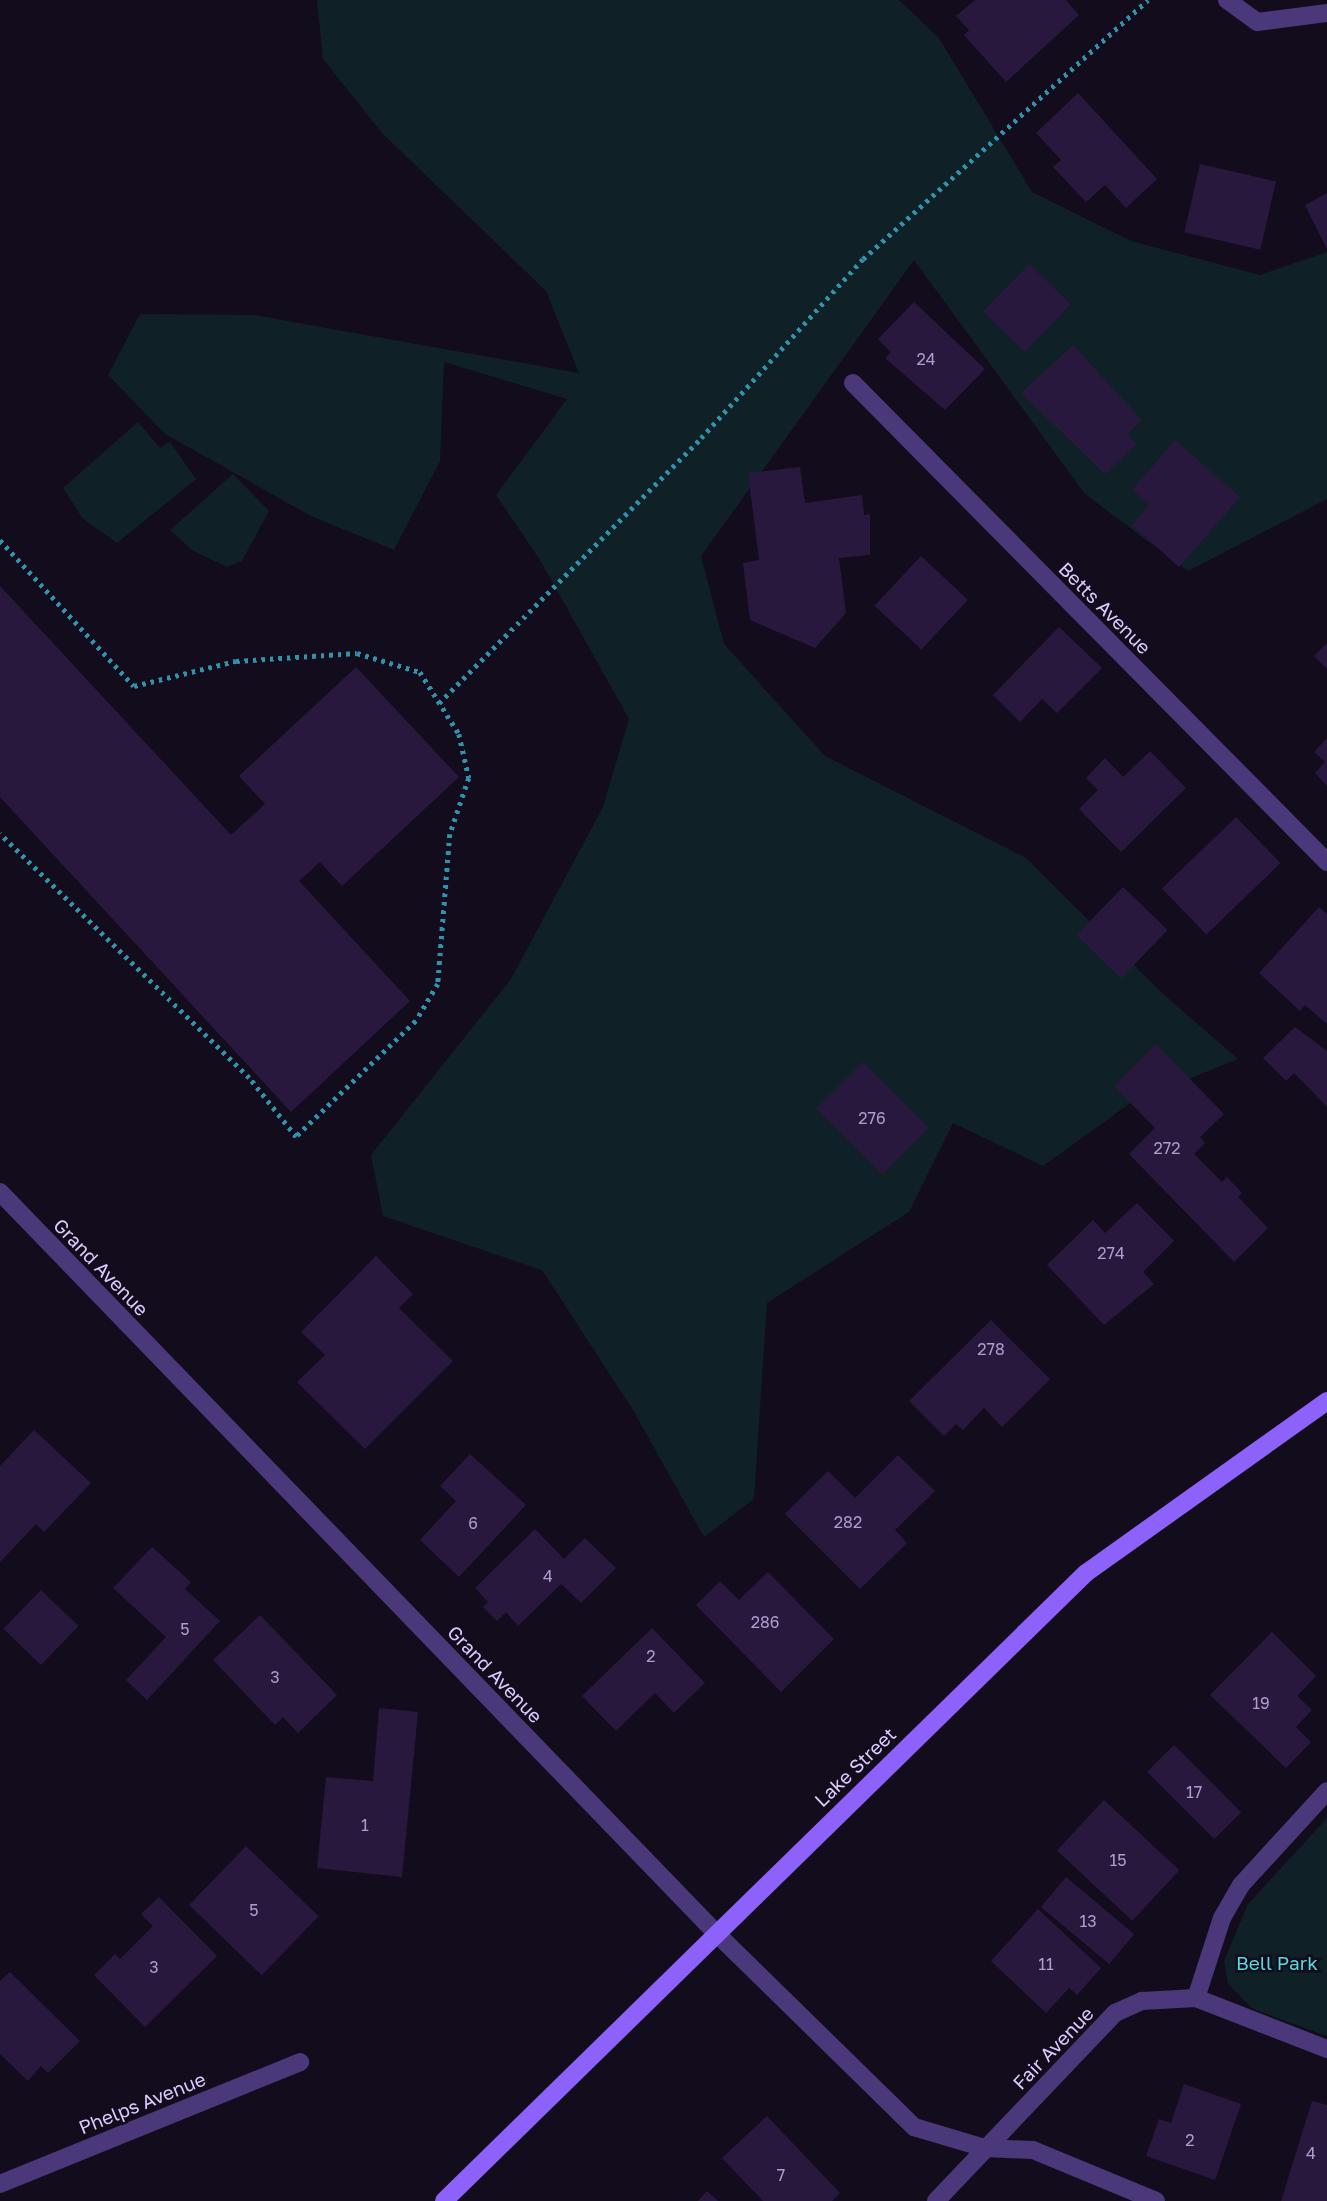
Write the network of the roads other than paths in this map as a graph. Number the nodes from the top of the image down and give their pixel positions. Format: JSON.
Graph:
{"nodes":[{"id":1,"x":1227,"y":0,"type":"edge"},
{"id":2,"x":1327,"y":13,"type":"edge"},
{"id":3,"x":853,"y":383,"type":"dead end"},
{"id":4,"x":1327,"y":862,"type":"edge"},
{"id":5,"x":0,"y":1192,"type":"edge"},
{"id":6,"x":1327,"y":1401,"type":"edge"},
{"id":7,"x":1327,"y":1791,"type":"edge"},
{"id":8,"x":715,"y":1932,"type":"junction"},
{"id":9,"x":1196,"y":1998,"type":"junction"},
{"id":10,"x":1327,"y":2049,"type":"edge"},
{"id":11,"x":300,"y":2062,"type":"dead end"},
{"id":12,"x":985,"y":2148,"type":"junction"},
{"id":13,"x":0,"y":2184,"type":"edge"},
{"id":14,"x":444,"y":2201,"type":"edge"},
{"id":15,"x":936,"y":2201,"type":"edge"},
{"id":16,"x":1156,"y":2201,"type":"edge"}],
"edges":[{"from":1,"to":2,"type":"street"},
{"from":3,"to":4,"type":"street","name":"Betts Avenue"},
{"from":5,"to":8,"type":"street","name":"Grand Avenue"},
{"from":6,"to":8,"type":"street","name":"Lake Street"},
{"from":7,"to":9,"type":"street"},
{"from":8,"to":12,"type":"street","name":"Grand Avenue"},
{"from":8,"to":14,"type":"street","name":"Lake Street"},
{"from":9,"to":10,"type":"street"},
{"from":9,"to":12,"type":"street","name":"Fair Avenue"},
{"from":11,"to":13,"type":"street","name":"Phelps Avenue"},
{"from":12,"to":15,"type":"street","name":"Fair Avenue"},
{"from":12,"to":16,"type":"street","name":"Grand Avenue"}]}
